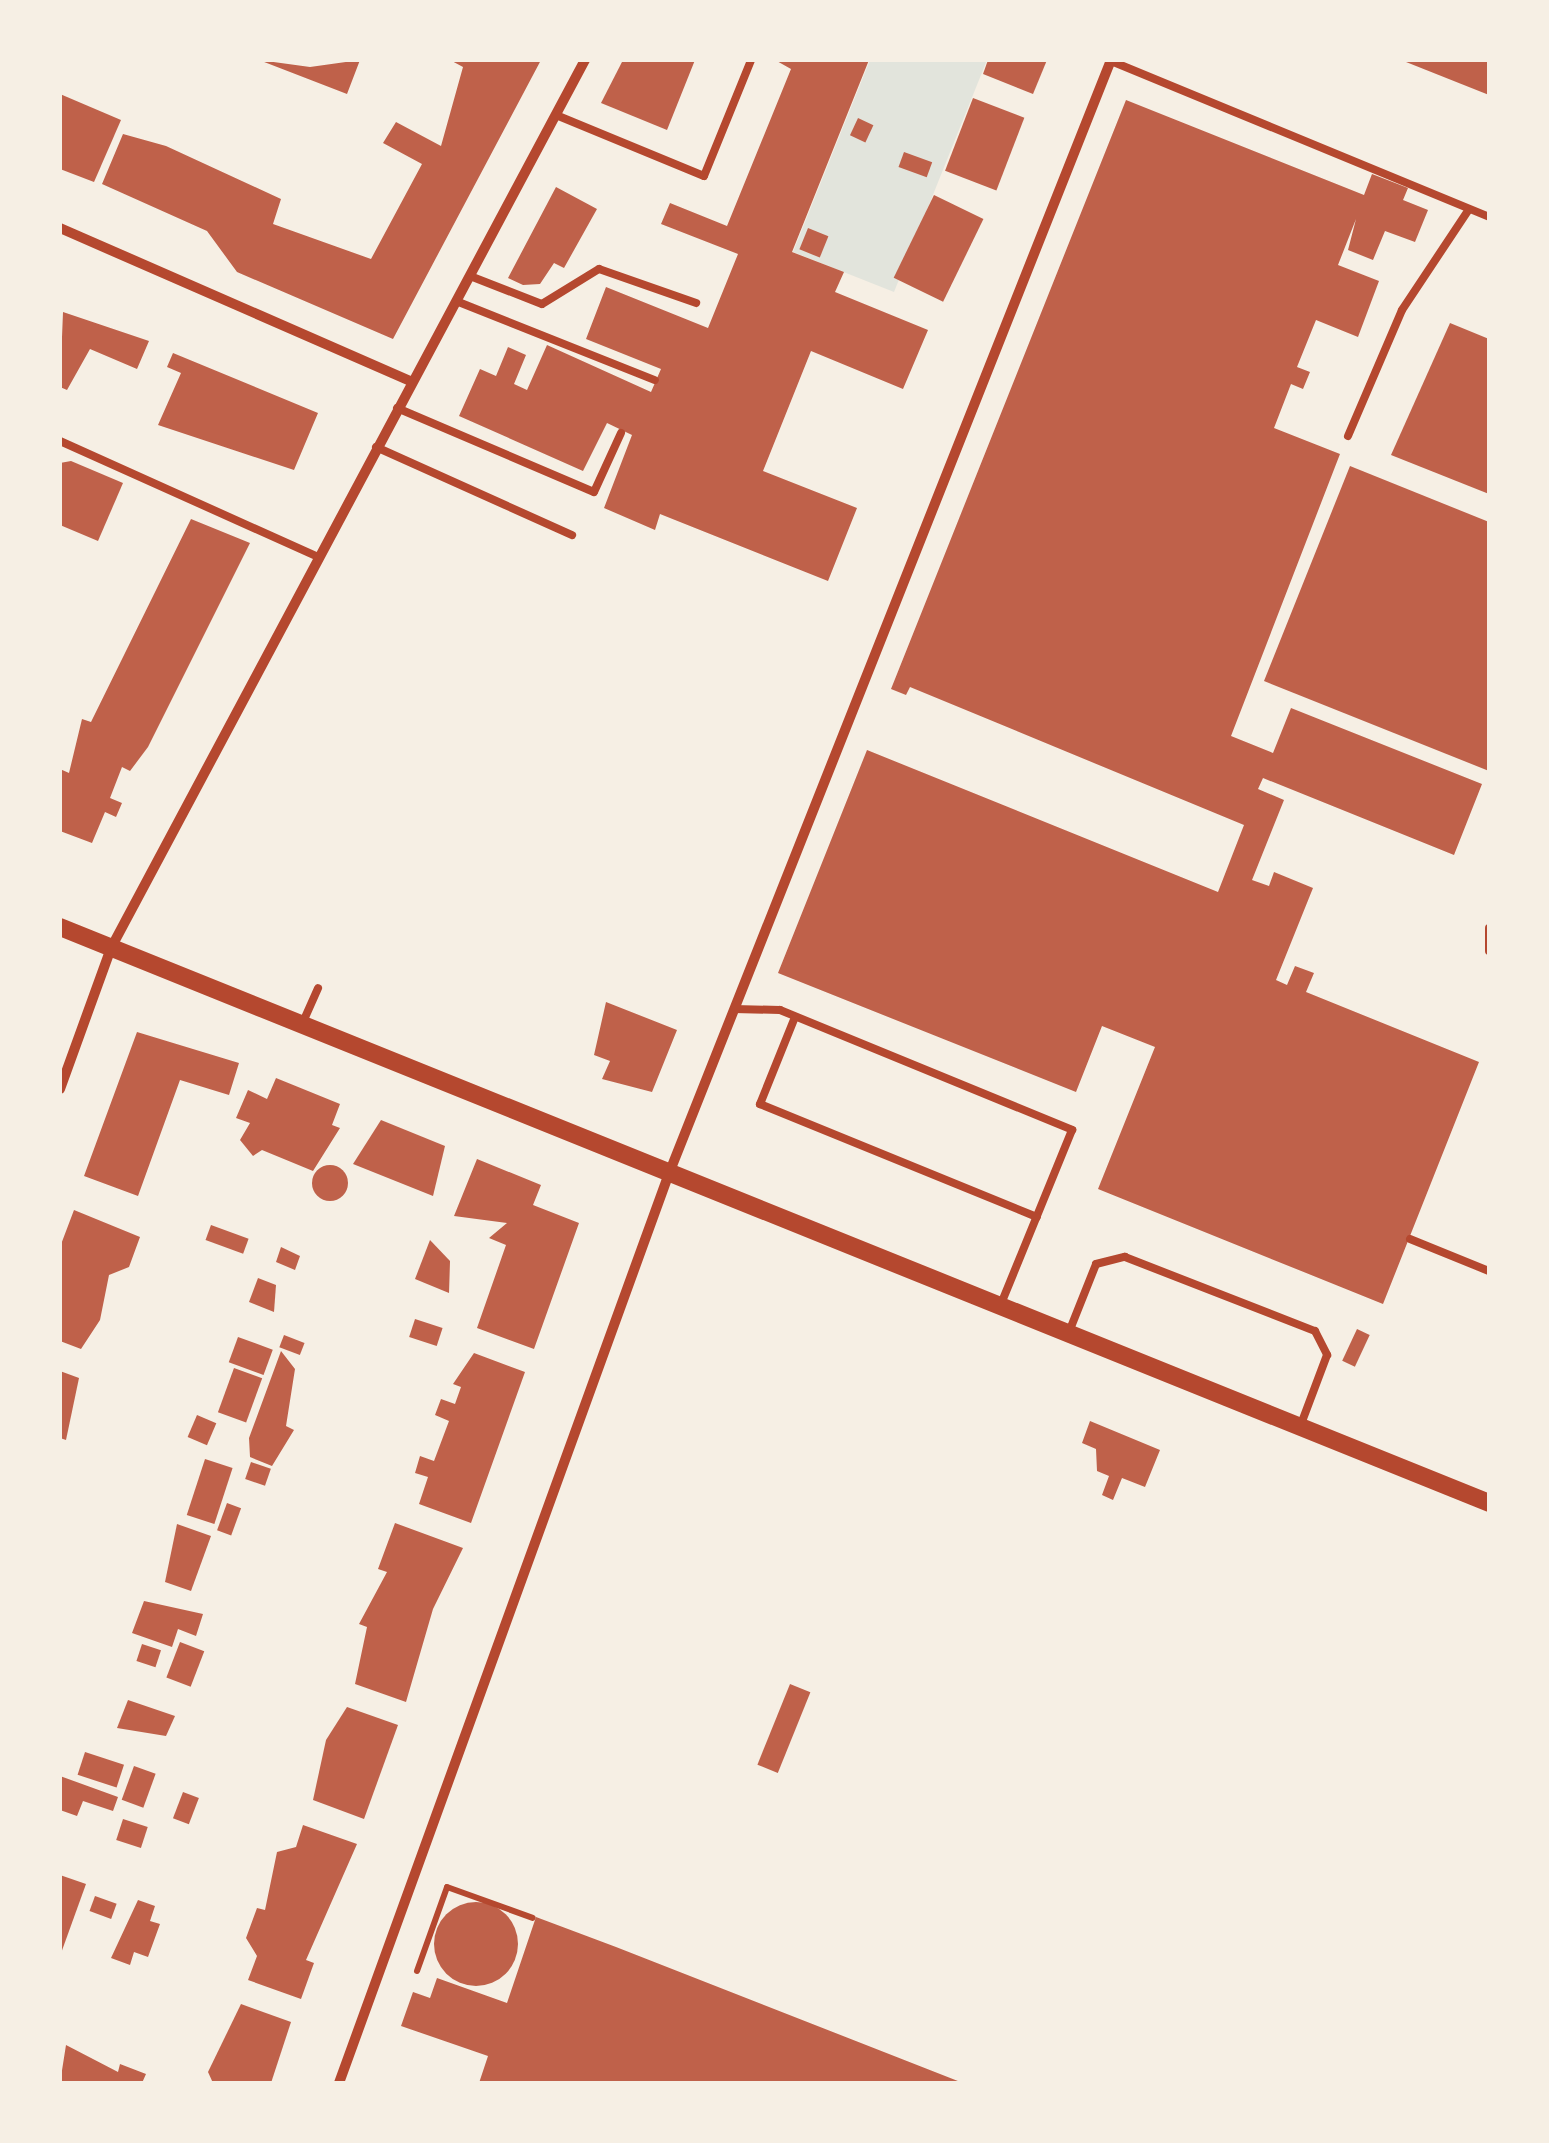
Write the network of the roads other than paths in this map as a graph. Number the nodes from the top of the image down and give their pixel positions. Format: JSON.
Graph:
{"nodes":[{"id":1,"x":585,"y":60,"type":"edge"},
{"id":2,"x":750,"y":60,"type":"edge"},
{"id":3,"x":1111,"y":61,"type":"edge"},
{"id":4,"x":556,"y":114,"type":"junction"},
{"id":5,"x":1470,"y":209,"type":"junction"},
{"id":6,"x":1489,"y":217,"type":"edge"},
{"id":7,"x":60,"y":228,"type":"edge"},
{"id":8,"x":470,"y":276,"type":"junction"},
{"id":9,"x":456,"y":302,"type":"junction"},
{"id":10,"x":696,"y":302,"type":"dead end"},
{"id":11,"x":655,"y":380,"type":"dead end"},
{"id":12,"x":412,"y":382,"type":"junction"},
{"id":13,"x":397,"y":408,"type":"junction"},
{"id":14,"x":620,"y":432,"type":"dead end"},
{"id":15,"x":1348,"y":436,"type":"dead end"},
{"id":16,"x":60,"y":441,"type":"edge"},
{"id":17,"x":376,"y":447,"type":"junction"},
{"id":18,"x":572,"y":535,"type":"dead end"},
{"id":19,"x":316,"y":556,"type":"junction"},
{"id":20,"x":60,"y":927,"type":"edge"},
{"id":21,"x":1489,"y":928,"type":"edge"},
{"id":22,"x":111,"y":948,"type":"junction"},
{"id":23,"x":1489,"y":951,"type":"edge"},
{"id":24,"x":318,"y":988,"type":"dead end"},
{"id":25,"x":734,"y":1010,"type":"junction"},
{"id":26,"x":795,"y":1016,"type":"junction"},
{"id":27,"x":301,"y":1026,"type":"junction"},
{"id":28,"x":60,"y":1089,"type":"edge"},
{"id":29,"x":668,"y":1176,"type":"junction"},
{"id":30,"x":1037,"y":1216,"type":"junction"},
{"id":31,"x":1410,"y":1239,"type":"dead end"},
{"id":32,"x":1489,"y":1271,"type":"edge"},
{"id":33,"x":1000,"y":1308,"type":"junction"},
{"id":34,"x":1068,"y":1334,"type":"junction"},
{"id":35,"x":1300,"y":1427,"type":"junction"},
{"id":36,"x":1489,"y":1503,"type":"edge"},
{"id":37,"x":339,"y":2083,"type":"edge"}],
"edges":[{"from":1,"to":4,"type":"street"},
{"from":2,"to":4,"type":"lane"},
{"from":3,"to":5,"type":"lane"},
{"from":3,"to":25,"type":"street"},
{"from":4,"to":8,"type":"street"},
{"from":5,"to":6,"type":"lane"},
{"from":5,"to":15,"type":"lane"},
{"from":7,"to":12,"type":"street"},
{"from":8,"to":9,"type":"street"},
{"from":8,"to":10,"type":"lane"},
{"from":9,"to":11,"type":"lane"},
{"from":9,"to":12,"type":"street"},
{"from":12,"to":13,"type":"street"},
{"from":13,"to":14,"type":"lane"},
{"from":13,"to":17,"type":"street"},
{"from":16,"to":19,"type":"lane"},
{"from":17,"to":18,"type":"lane"},
{"from":17,"to":19,"type":"street"},
{"from":19,"to":22,"type":"street"},
{"from":20,"to":22,"type":"street"},
{"from":21,"to":23,"type":"lane"},
{"from":22,"to":27,"type":"street"},
{"from":22,"to":28,"type":"street"},
{"from":24,"to":27,"type":"lane"},
{"from":25,"to":26,"type":"lane"},
{"from":25,"to":29,"type":"street"},
{"from":26,"to":30,"type":"lane"},
{"from":26,"to":30,"type":"lane"},
{"from":27,"to":29,"type":"street"},
{"from":29,"to":33,"type":"street"},
{"from":29,"to":37,"type":"street"},
{"from":30,"to":33,"type":"lane"},
{"from":31,"to":32,"type":"lane"},
{"from":33,"to":34,"type":"street"},
{"from":34,"to":35,"type":"street"},
{"from":34,"to":35,"type":"lane"},
{"from":35,"to":36,"type":"street"}]}
